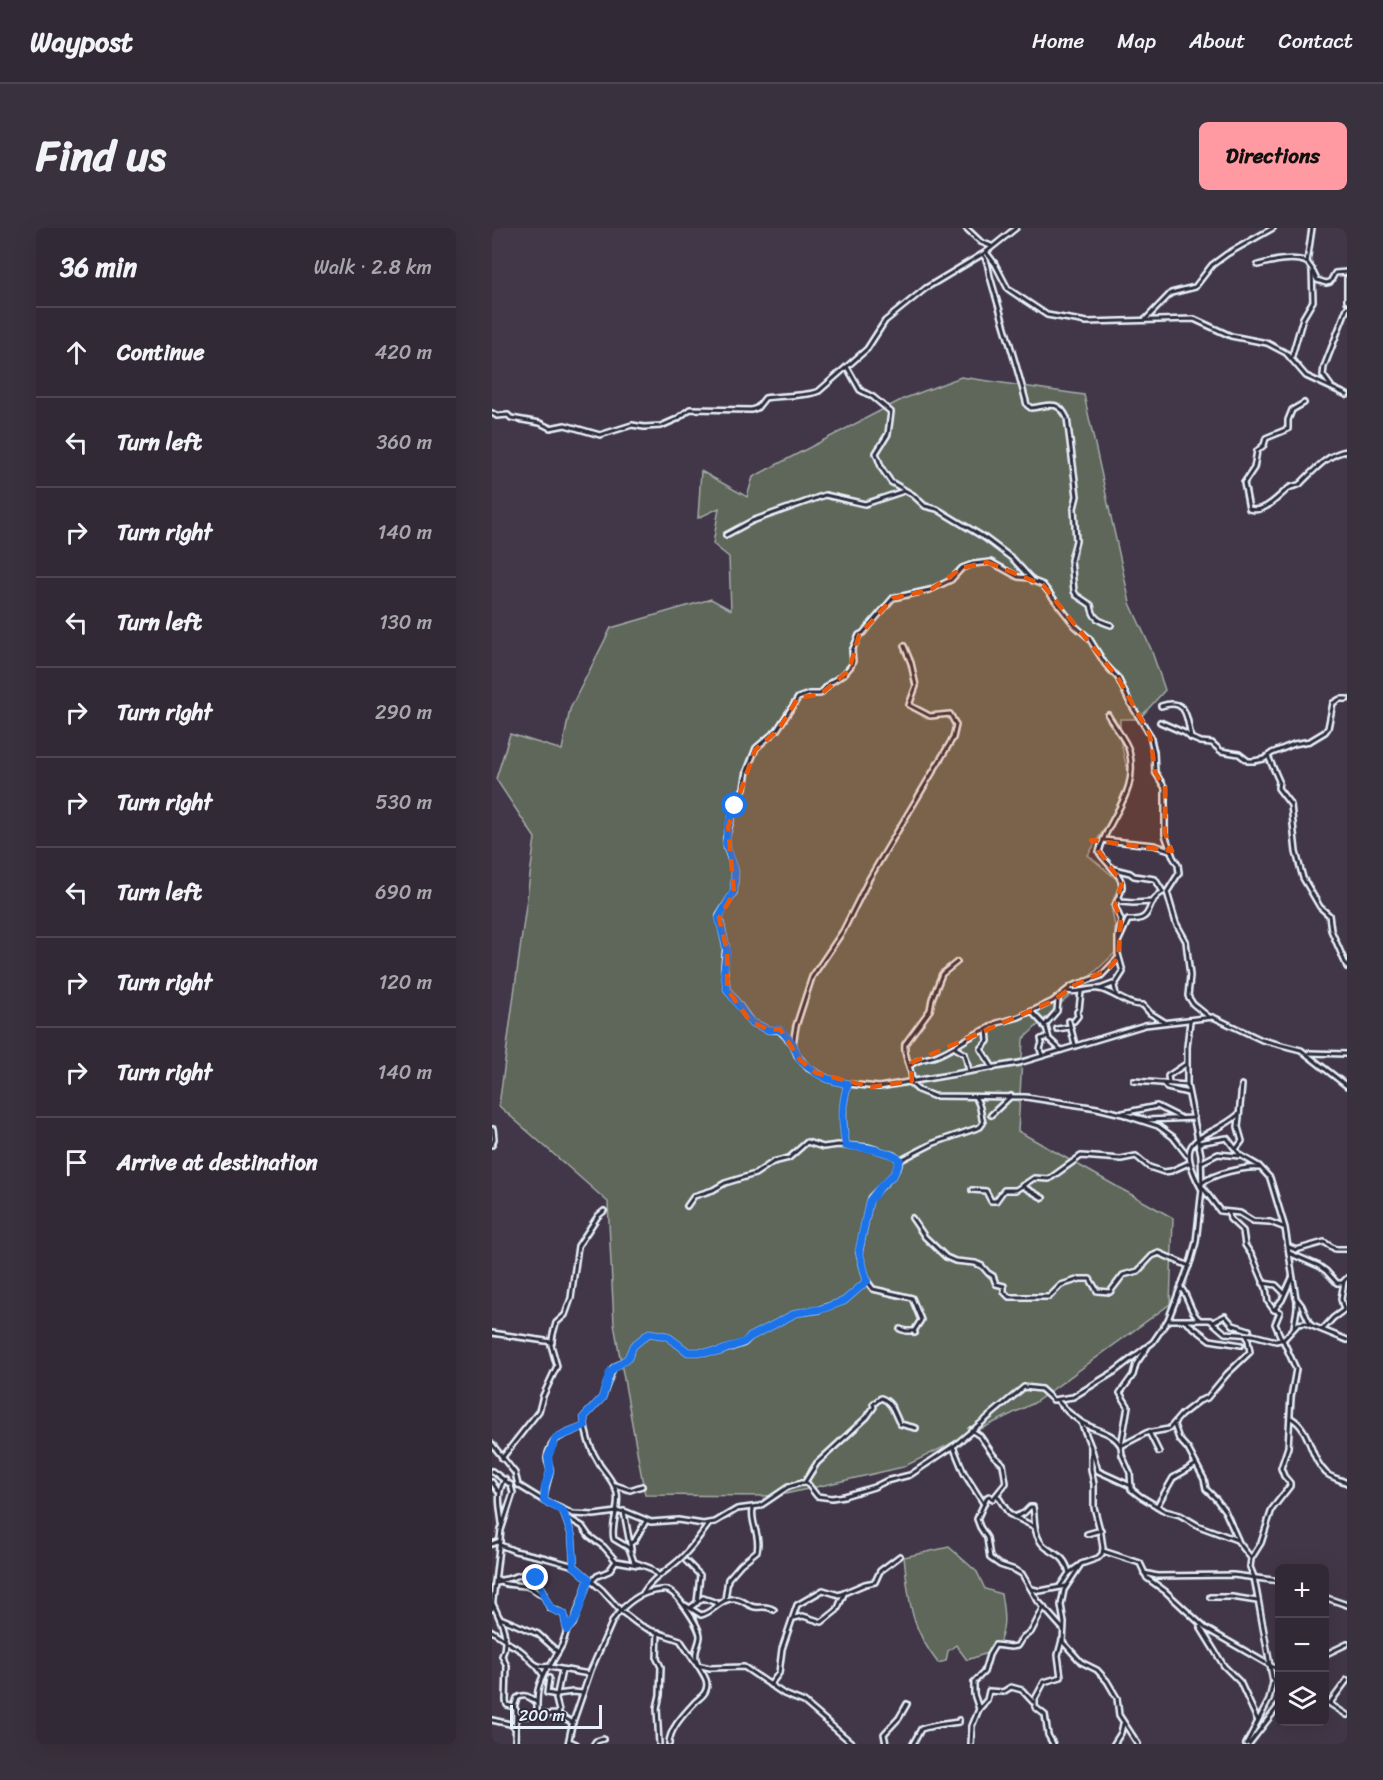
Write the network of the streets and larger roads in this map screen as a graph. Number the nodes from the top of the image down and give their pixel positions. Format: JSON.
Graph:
{"nodes":[{"id":1,"x":966,"y":228,"type":"edge"},
{"id":2,"x":1016,"y":228,"type":"edge"},
{"id":3,"x":1273,"y":228,"type":"edge"},
{"id":4,"x":1312,"y":228,"type":"edge"},
{"id":5,"x":992,"y":246,"type":"junction"},
{"id":6,"x":986,"y":252,"type":"junction"},
{"id":7,"x":981,"y":254,"type":"junction"},
{"id":8,"x":1307,"y":262,"type":"junction"},
{"id":9,"x":1258,"y":265,"type":"dead end"},
{"id":10,"x":1312,"y":270,"type":"junction"},
{"id":11,"x":1347,"y":272,"type":"edge"},
{"id":12,"x":1347,"y":278,"type":"edge"},
{"id":13,"x":1347,"y":301,"type":"edge"},
{"id":14,"x":1347,"y":308,"type":"edge"},
{"id":15,"x":1143,"y":322,"type":"junction"},
{"id":16,"x":1291,"y":358,"type":"junction"},
{"id":17,"x":847,"y":367,"type":"junction"},
{"id":18,"x":1332,"y":387,"type":"junction"},
{"id":19,"x":1347,"y":395,"type":"edge"},
{"id":20,"x":1304,"y":403,"type":"dead end"},
{"id":21,"x":492,"y":413,"type":"edge"},
{"id":22,"x":1347,"y":451,"type":"edge"},
{"id":23,"x":905,"y":491,"type":"junction"},
{"id":24,"x":726,"y":535,"type":"dead end"},
{"id":25,"x":1031,"y":578,"type":"junction"},
{"id":26,"x":1111,"y":625,"type":"dead end"},
{"id":27,"x":904,"y":646,"type":"dead end"},
{"id":28,"x":1347,"y":699,"type":"edge"},
{"id":29,"x":1161,"y":706,"type":"dead end"},
{"id":30,"x":1107,"y":715,"type":"dead end"},
{"id":31,"x":1160,"y":722,"type":"dead end"},
{"id":32,"x":1191,"y":738,"type":"junction"},
{"id":33,"x":1268,"y":756,"type":"junction"},
{"id":34,"x":1102,"y":840,"type":"junction"},
{"id":35,"x":1172,"y":851,"type":"junction"},
{"id":36,"x":1112,"y":869,"type":"junction"},
{"id":37,"x":1163,"y":892,"type":"junction"},
{"id":38,"x":1119,"y":898,"type":"junction"},
{"id":39,"x":1168,"y":898,"type":"junction"},
{"id":40,"x":1153,"y":902,"type":"junction"},
{"id":41,"x":1118,"y":941,"type":"junction"},
{"id":42,"x":1118,"y":957,"type":"junction"},
{"id":43,"x":957,"y":962,"type":"dead end"},
{"id":44,"x":1347,"y":967,"type":"edge"},
{"id":45,"x":1115,"y":984,"type":"junction"},
{"id":46,"x":1100,"y":989,"type":"junction"},
{"id":47,"x":1065,"y":991,"type":"junction"},
{"id":48,"x":1081,"y":992,"type":"junction"},
{"id":49,"x":1116,"y":994,"type":"junction"},
{"id":50,"x":1058,"y":998,"type":"junction"},
{"id":51,"x":1031,"y":1011,"type":"junction"},
{"id":52,"x":1210,"y":1018,"type":"junction"},
{"id":53,"x":1069,"y":1021,"type":"dead end"},
{"id":54,"x":1074,"y":1021,"type":"dead end"},
{"id":55,"x":1190,"y":1021,"type":"junction"},
{"id":56,"x":1164,"y":1022,"type":"junction"},
{"id":57,"x":1044,"y":1026,"type":"junction"},
{"id":58,"x":1070,"y":1027,"type":"junction"},
{"id":59,"x":987,"y":1029,"type":"junction"},
{"id":60,"x":1057,"y":1029,"type":"dead end"},
{"id":61,"x":1048,"y":1037,"type":"junction"},
{"id":62,"x":793,"y":1044,"type":"junction"},
{"id":63,"x":1075,"y":1045,"type":"junction"},
{"id":64,"x":953,"y":1048,"type":"junction"},
{"id":65,"x":1061,"y":1050,"type":"junction"},
{"id":66,"x":1307,"y":1053,"type":"junction"},
{"id":67,"x":1347,"y":1054,"type":"edge"},
{"id":68,"x":1042,"y":1056,"type":"junction"},
{"id":69,"x":1186,"y":1064,"type":"junction"},
{"id":70,"x":910,"y":1066,"type":"junction"},
{"id":71,"x":993,"y":1068,"type":"junction"},
{"id":72,"x":969,"y":1071,"type":"junction"},
{"id":73,"x":1134,"y":1081,"type":"dead end"},
{"id":74,"x":910,"y":1082,"type":"junction"},
{"id":75,"x":1163,"y":1083,"type":"junction"},
{"id":76,"x":1169,"y":1083,"type":"junction"},
{"id":77,"x":848,"y":1084,"type":"junction"},
{"id":78,"x":1187,"y":1085,"type":"junction"},
{"id":79,"x":1242,"y":1085,"type":"dead end"},
{"id":80,"x":1347,"y":1086,"type":"edge"},
{"id":81,"x":1188,"y":1093,"type":"junction"},
{"id":82,"x":1011,"y":1096,"type":"junction"},
{"id":83,"x":975,"y":1097,"type":"junction"},
{"id":84,"x":1118,"y":1114,"type":"junction"},
{"id":85,"x":1239,"y":1114,"type":"junction"},
{"id":86,"x":991,"y":1115,"type":"dead end"},
{"id":87,"x":1194,"y":1118,"type":"junction"},
{"id":88,"x":1183,"y":1119,"type":"junction"},
{"id":89,"x":492,"y":1129,"type":"edge"},
{"id":90,"x":1198,"y":1141,"type":"junction"},
{"id":91,"x":492,"y":1145,"type":"edge"},
{"id":92,"x":846,"y":1146,"type":"junction"},
{"id":93,"x":1236,"y":1149,"type":"junction"},
{"id":94,"x":1188,"y":1156,"type":"junction"},
{"id":95,"x":1242,"y":1156,"type":"junction"},
{"id":96,"x":900,"y":1160,"type":"junction"},
{"id":97,"x":1202,"y":1162,"type":"junction"},
{"id":98,"x":1189,"y":1163,"type":"junction"},
{"id":99,"x":1261,"y":1168,"type":"junction"},
{"id":100,"x":1022,"y":1186,"type":"junction"},
{"id":101,"x":1202,"y":1186,"type":"junction"},
{"id":102,"x":972,"y":1190,"type":"dead end"},
{"id":103,"x":1043,"y":1198,"type":"dead end"},
{"id":104,"x":687,"y":1206,"type":"dead end"},
{"id":105,"x":604,"y":1211,"type":"dead end"},
{"id":106,"x":1229,"y":1213,"type":"junction"},
{"id":107,"x":912,"y":1218,"type":"dead end"},
{"id":108,"x":1285,"y":1228,"type":"junction"},
{"id":109,"x":1287,"y":1245,"type":"junction"},
{"id":110,"x":1347,"y":1249,"type":"edge"},
{"id":111,"x":1289,"y":1252,"type":"junction"},
{"id":112,"x":1189,"y":1266,"type":"junction"},
{"id":113,"x":1293,"y":1276,"type":"junction"},
{"id":114,"x":1346,"y":1280,"type":"edge"},
{"id":115,"x":867,"y":1281,"type":"junction"},
{"id":116,"x":1263,"y":1282,"type":"junction"},
{"id":117,"x":1181,"y":1288,"type":"junction"},
{"id":118,"x":1285,"y":1293,"type":"junction"},
{"id":119,"x":1296,"y":1300,"type":"junction"},
{"id":120,"x":1274,"y":1310,"type":"junction"},
{"id":121,"x":1201,"y":1319,"type":"junction"},
{"id":122,"x":1168,"y":1320,"type":"junction"},
{"id":123,"x":1184,"y":1320,"type":"junction"},
{"id":124,"x":1213,"y":1322,"type":"junction"},
{"id":125,"x":1310,"y":1324,"type":"junction"},
{"id":126,"x":1293,"y":1328,"type":"junction"},
{"id":127,"x":900,"y":1329,"type":"dead end"},
{"id":128,"x":1249,"y":1330,"type":"dead end"},
{"id":129,"x":1322,"y":1330,"type":"junction"},
{"id":130,"x":492,"y":1334,"type":"edge"},
{"id":131,"x":1247,"y":1335,"type":"junction"},
{"id":132,"x":1282,"y":1340,"type":"junction"},
{"id":133,"x":1347,"y":1340,"type":"edge"},
{"id":134,"x":552,"y":1342,"type":"junction"},
{"id":135,"x":1241,"y":1344,"type":"dead end"},
{"id":136,"x":1148,"y":1346,"type":"junction"},
{"id":137,"x":1057,"y":1400,"type":"junction"},
{"id":138,"x":1290,"y":1418,"type":"junction"},
{"id":139,"x":1081,"y":1422,"type":"junction"},
{"id":140,"x":1175,"y":1424,"type":"junction"},
{"id":141,"x":585,"y":1426,"type":"junction"},
{"id":142,"x":916,"y":1428,"type":"dead end"},
{"id":143,"x":971,"y":1430,"type":"junction"},
{"id":144,"x":1149,"y":1432,"type":"junction"},
{"id":145,"x":492,"y":1444,"type":"edge"},
{"id":146,"x":953,"y":1446,"type":"junction"},
{"id":147,"x":1121,"y":1446,"type":"junction"},
{"id":148,"x":1091,"y":1450,"type":"junction"},
{"id":149,"x":1159,"y":1452,"type":"dead end"},
{"id":150,"x":502,"y":1458,"type":"junction"},
{"id":151,"x":1196,"y":1465,"type":"junction"},
{"id":152,"x":492,"y":1471,"type":"edge"},
{"id":153,"x":505,"y":1479,"type":"junction"},
{"id":154,"x":492,"y":1482,"type":"edge"},
{"id":155,"x":805,"y":1482,"type":"junction"},
{"id":156,"x":1347,"y":1483,"type":"edge"},
{"id":157,"x":614,"y":1484,"type":"junction"},
{"id":158,"x":642,"y":1486,"type":"dead end"},
{"id":159,"x":1131,"y":1486,"type":"junction"},
{"id":160,"x":499,"y":1492,"type":"junction"},
{"id":161,"x":996,"y":1495,"type":"junction"},
{"id":162,"x":544,"y":1501,"type":"junction"},
{"id":163,"x":984,"y":1504,"type":"junction"},
{"id":164,"x":1157,"y":1506,"type":"junction"},
{"id":165,"x":754,"y":1507,"type":"junction"},
{"id":166,"x":563,"y":1511,"type":"junction"},
{"id":167,"x":623,"y":1511,"type":"junction"},
{"id":168,"x":616,"y":1512,"type":"junction"},
{"id":169,"x":577,"y":1515,"type":"junction"},
{"id":170,"x":1014,"y":1517,"type":"junction"},
{"id":171,"x":570,"y":1519,"type":"junction"},
{"id":172,"x":646,"y":1521,"type":"junction"},
{"id":173,"x":567,"y":1522,"type":"junction"},
{"id":174,"x":709,"y":1524,"type":"junction"},
{"id":175,"x":502,"y":1526,"type":"junction"},
{"id":176,"x":1035,"y":1527,"type":"junction"},
{"id":177,"x":1101,"y":1530,"type":"junction"},
{"id":178,"x":1087,"y":1534,"type":"dead end"},
{"id":179,"x":1239,"y":1541,"type":"junction"},
{"id":180,"x":500,"y":1543,"type":"junction"},
{"id":181,"x":631,"y":1543,"type":"junction"},
{"id":182,"x":492,"y":1544,"type":"edge"},
{"id":183,"x":1246,"y":1550,"type":"junction"},
{"id":184,"x":630,"y":1551,"type":"junction"},
{"id":185,"x":1103,"y":1551,"type":"junction"},
{"id":186,"x":1254,"y":1554,"type":"junction"},
{"id":187,"x":900,"y":1556,"type":"dead end"},
{"id":188,"x":1251,"y":1559,"type":"junction"},
{"id":189,"x":616,"y":1561,"type":"junction"},
{"id":190,"x":686,"y":1561,"type":"dead end"},
{"id":191,"x":1081,"y":1564,"type":"junction"},
{"id":192,"x":640,"y":1565,"type":"junction"},
{"id":193,"x":574,"y":1566,"type":"junction"},
{"id":194,"x":1069,"y":1573,"type":"junction"},
{"id":195,"x":1144,"y":1573,"type":"junction"},
{"id":196,"x":658,"y":1575,"type":"junction"},
{"id":197,"x":1254,"y":1577,"type":"junction"},
{"id":198,"x":591,"y":1580,"type":"junction"},
{"id":199,"x":1275,"y":1580,"type":"edge"},
{"id":200,"x":496,"y":1582,"type":"junction"},
{"id":201,"x":1066,"y":1586,"type":"junction"},
{"id":202,"x":1059,"y":1587,"type":"junction"},
{"id":203,"x":1030,"y":1588,"type":"junction"},
{"id":204,"x":642,"y":1594,"type":"junction"},
{"id":205,"x":844,"y":1594,"type":"junction"},
{"id":206,"x":544,"y":1595,"type":"junction"},
{"id":207,"x":1210,"y":1597,"type":"dead end"},
{"id":208,"x":725,"y":1600,"type":"junction"},
{"id":209,"x":1329,"y":1600,"type":"edge"},
{"id":210,"x":1257,"y":1601,"type":"junction"},
{"id":211,"x":697,"y":1603,"type":"junction"},
{"id":212,"x":719,"y":1603,"type":"junction"},
{"id":213,"x":684,"y":1604,"type":"junction"},
{"id":214,"x":1347,"y":1605,"type":"edge"},
{"id":215,"x":492,"y":1606,"type":"edge"},
{"id":216,"x":1044,"y":1607,"type":"junction"},
{"id":217,"x":689,"y":1608,"type":"junction"},
{"id":218,"x":774,"y":1610,"type":"dead end"},
{"id":219,"x":621,"y":1611,"type":"junction"},
{"id":220,"x":500,"y":1618,"type":"junction"},
{"id":221,"x":794,"y":1618,"type":"junction"},
{"id":222,"x":1196,"y":1622,"type":"junction"},
{"id":223,"x":1064,"y":1629,"type":"junction"},
{"id":224,"x":567,"y":1630,"type":"junction"},
{"id":225,"x":492,"y":1631,"type":"edge"},
{"id":226,"x":658,"y":1632,"type":"junction"},
{"id":227,"x":1063,"y":1639,"type":"junction"},
{"id":228,"x":506,"y":1641,"type":"junction"},
{"id":229,"x":1347,"y":1644,"type":"edge"},
{"id":230,"x":558,"y":1652,"type":"junction"},
{"id":231,"x":1329,"y":1653,"type":"edge"},
{"id":232,"x":536,"y":1665,"type":"junction"},
{"id":233,"x":697,"y":1665,"type":"junction"},
{"id":234,"x":1271,"y":1665,"type":"junction"},
{"id":235,"x":1275,"y":1665,"type":"edge"},
{"id":236,"x":549,"y":1667,"type":"junction"},
{"id":237,"x":1275,"y":1668,"type":"edge"},
{"id":238,"x":562,"y":1670,"type":"junction"},
{"id":239,"x":590,"y":1674,"type":"junction"},
{"id":240,"x":543,"y":1675,"type":"junction"},
{"id":241,"x":549,"y":1678,"type":"dead end"},
{"id":242,"x":1347,"y":1680,"type":"edge"},
{"id":243,"x":770,"y":1685,"type":"junction"},
{"id":244,"x":584,"y":1693,"type":"junction"},
{"id":245,"x":557,"y":1695,"type":"junction"},
{"id":246,"x":536,"y":1702,"type":"junction"},
{"id":247,"x":907,"y":1704,"type":"dead end"},
{"id":248,"x":1034,"y":1704,"type":"junction"},
{"id":249,"x":1267,"y":1704,"type":"junction"},
{"id":250,"x":1330,"y":1704,"type":"joint"},
{"id":251,"x":514,"y":1707,"type":"junction"},
{"id":252,"x":979,"y":1709,"type":"junction"},
{"id":253,"x":1275,"y":1710,"type":"edge"},
{"id":254,"x":558,"y":1714,"type":"junction"},
{"id":255,"x":537,"y":1715,"type":"junction"},
{"id":256,"x":1347,"y":1715,"type":"edge"},
{"id":257,"x":517,"y":1716,"type":"junction"},
{"id":258,"x":492,"y":1720,"type":"edge"},
{"id":259,"x":959,"y":1720,"type":"dead end"},
{"id":260,"x":1266,"y":1720,"type":"junction"},
{"id":261,"x":1258,"y":1721,"type":"junction"},
{"id":262,"x":573,"y":1723,"type":"junction"},
{"id":263,"x":1123,"y":1723,"type":"junction"},
{"id":264,"x":515,"y":1728,"type":"junction"},
{"id":265,"x":603,"y":1739,"type":"dead end"},
{"id":266,"x":569,"y":1743,"type":"edge"},
{"id":267,"x":515,"y":1744,"type":"edge"},
{"id":268,"x":576,"y":1744,"type":"edge"},
{"id":269,"x":594,"y":1744,"type":"edge"},
{"id":270,"x":659,"y":1744,"type":"edge"},
{"id":271,"x":669,"y":1744,"type":"edge"},
{"id":272,"x":853,"y":1744,"type":"edge"},
{"id":273,"x":886,"y":1744,"type":"edge"},
{"id":274,"x":913,"y":1744,"type":"edge"},
{"id":275,"x":971,"y":1744,"type":"edge"},
{"id":276,"x":1053,"y":1744,"type":"edge"},
{"id":277,"x":1114,"y":1744,"type":"edge"},
{"id":278,"x":1138,"y":1744,"type":"edge"},
{"id":279,"x":1247,"y":1744,"type":"edge"}],
"edges":[{"from":1,"to":5,"type":"street"},
{"from":2,"to":5,"type":"street"},
{"from":3,"to":15,"type":"street"},
{"from":4,"to":8,"type":"street"},
{"from":5,"to":6,"type":"street"},
{"from":6,"to":7,"type":"street"},
{"from":6,"to":15,"type":"street"},
{"from":7,"to":17,"type":"street"},
{"from":7,"to":26,"type":"street"},
{"from":8,"to":9,"type":"street"},
{"from":8,"to":10,"type":"street"},
{"from":10,"to":11,"type":"street"},
{"from":10,"to":16,"type":"street"},
{"from":12,"to":13,"type":"street"},
{"from":14,"to":18,"type":"street"},
{"from":15,"to":16,"type":"street"},
{"from":16,"to":18,"type":"street"},
{"from":17,"to":21,"type":"street"},
{"from":17,"to":23,"type":"street"},
{"from":18,"to":19,"type":"street"},
{"from":20,"to":22,"type":"street"},
{"from":23,"to":24,"type":"street"},
{"from":23,"to":25,"type":"street"},
{"from":25,"to":35,"type":"street"},
{"from":25,"to":62,"type":"street"},
{"from":27,"to":62,"type":"street"},
{"from":28,"to":33,"type":"street"},
{"from":29,"to":32,"type":"street"},
{"from":30,"to":34,"type":"street"},
{"from":31,"to":32,"type":"street"},
{"from":32,"to":33,"type":"street"},
{"from":33,"to":44,"type":"street"},
{"from":34,"to":35,"type":"street"},
{"from":34,"to":36,"type":"street"},
{"from":35,"to":39,"type":"street"},
{"from":36,"to":37,"type":"street"},
{"from":36,"to":38,"type":"street"},
{"from":37,"to":39,"type":"street"},
{"from":37,"to":40,"type":"street"},
{"from":38,"to":40,"type":"street"},
{"from":38,"to":41,"type":"street"},
{"from":39,"to":52,"type":"street"},
{"from":40,"to":41,"type":"street"},
{"from":41,"to":42,"type":"street"},
{"from":42,"to":45,"type":"street"},
{"from":42,"to":47,"type":"street"},
{"from":43,"to":70,"type":"street"},
{"from":45,"to":46,"type":"street"},
{"from":45,"to":49,"type":"street"},
{"from":46,"to":48,"type":"street"},
{"from":46,"to":49,"type":"street"},
{"from":47,"to":48,"type":"street"},
{"from":47,"to":50,"type":"street"},
{"from":48,"to":54,"type":"street"},
{"from":49,"to":56,"type":"street"},
{"from":50,"to":51,"type":"street"},
{"from":50,"to":57,"type":"street"},
{"from":51,"to":57,"type":"street"},
{"from":51,"to":59,"type":"street"},
{"from":52,"to":55,"type":"street"},
{"from":52,"to":66,"type":"street"},
{"from":53,"to":58,"type":"street"},
{"from":55,"to":56,"type":"street"},
{"from":55,"to":69,"type":"street"},
{"from":56,"to":63,"type":"street"},
{"from":57,"to":61,"type":"street"},
{"from":58,"to":60,"type":"street"},
{"from":58,"to":63,"type":"street"},
{"from":59,"to":64,"type":"street"},
{"from":59,"to":71,"type":"street"},
{"from":61,"to":65,"type":"street"},
{"from":61,"to":68,"type":"street"},
{"from":62,"to":77,"type":"street"},
{"from":63,"to":65,"type":"street"},
{"from":64,"to":70,"type":"street"},
{"from":64,"to":72,"type":"street"},
{"from":65,"to":68,"type":"street"},
{"from":66,"to":67,"type":"street"},
{"from":66,"to":80,"type":"street"},
{"from":68,"to":71,"type":"street"},
{"from":69,"to":76,"type":"street"},
{"from":69,"to":78,"type":"street"},
{"from":70,"to":74,"type":"street"},
{"from":71,"to":72,"type":"street"},
{"from":72,"to":74,"type":"street"},
{"from":73,"to":75,"type":"street"},
{"from":74,"to":77,"type":"street"},
{"from":74,"to":83,"type":"street"},
{"from":75,"to":76,"type":"street"},
{"from":75,"to":81,"type":"street"},
{"from":76,"to":78,"type":"street"},
{"from":77,"to":92,"type":"street"},
{"from":78,"to":81,"type":"street"},
{"from":79,"to":85,"type":"street"},
{"from":81,"to":87,"type":"street"},
{"from":82,"to":83,"type":"street"},
{"from":82,"to":84,"type":"street"},
{"from":82,"to":86,"type":"street"},
{"from":83,"to":96,"type":"street"},
{"from":84,"to":88,"type":"street"},
{"from":84,"to":88,"type":"street"},
{"from":84,"to":94,"type":"street"},
{"from":85,"to":90,"type":"street"},
{"from":85,"to":93,"type":"street"},
{"from":87,"to":88,"type":"street"},
{"from":87,"to":90,"type":"street"},
{"from":89,"to":91,"type":"street"},
{"from":90,"to":93,"type":"street"},
{"from":90,"to":94,"type":"street"},
{"from":90,"to":97,"type":"street"},
{"from":92,"to":96,"type":"street"},
{"from":92,"to":104,"type":"street"},
{"from":93,"to":95,"type":"street"},
{"from":94,"to":98,"type":"street"},
{"from":95,"to":97,"type":"street"},
{"from":95,"to":99,"type":"street"},
{"from":96,"to":115,"type":"street"},
{"from":97,"to":101,"type":"street"},
{"from":98,"to":100,"type":"street"},
{"from":98,"to":101,"type":"street"},
{"from":99,"to":101,"type":"street"},
{"from":99,"to":108,"type":"street"},
{"from":100,"to":102,"type":"street"},
{"from":100,"to":103,"type":"street"},
{"from":101,"to":106,"type":"street"},
{"from":101,"to":112,"type":"street"},
{"from":105,"to":134,"type":"street"},
{"from":106,"to":108,"type":"street"},
{"from":106,"to":116,"type":"street"},
{"from":107,"to":112,"type":"street"},
{"from":108,"to":109,"type":"street"},
{"from":109,"to":110,"type":"street"},
{"from":109,"to":111,"type":"street"},
{"from":111,"to":113,"type":"street"},
{"from":111,"to":114,"type":"street"},
{"from":112,"to":117,"type":"street"},
{"from":113,"to":118,"type":"street"},
{"from":113,"to":119,"type":"street"},
{"from":114,"to":129,"type":"street"},
{"from":115,"to":127,"type":"street"},
{"from":115,"to":141,"type":"street"},
{"from":116,"to":118,"type":"street"},
{"from":116,"to":120,"type":"street"},
{"from":117,"to":121,"type":"street"},
{"from":117,"to":122,"type":"street"},
{"from":118,"to":120,"type":"street"},
{"from":119,"to":125,"type":"street"},
{"from":119,"to":126,"type":"street"},
{"from":120,"to":132,"type":"street"},
{"from":121,"to":123,"type":"street"},
{"from":121,"to":124,"type":"street"},
{"from":122,"to":123,"type":"street"},
{"from":122,"to":136,"type":"street"},
{"from":123,"to":135,"type":"street"},
{"from":124,"to":128,"type":"street"},
{"from":124,"to":131,"type":"street"},
{"from":125,"to":126,"type":"street"},
{"from":125,"to":129,"type":"street"},
{"from":126,"to":132,"type":"street"},
{"from":129,"to":133,"type":"street"},
{"from":130,"to":134,"type":"street"},
{"from":131,"to":132,"type":"street"},
{"from":131,"to":140,"type":"street"},
{"from":132,"to":138,"type":"street"},
{"from":134,"to":150,"type":"street"},
{"from":136,"to":137,"type":"street"},
{"from":136,"to":147,"type":"street"},
{"from":137,"to":139,"type":"street"},
{"from":137,"to":143,"type":"street"},
{"from":138,"to":156,"type":"street"},
{"from":138,"to":186,"type":"street"},
{"from":139,"to":147,"type":"street"},
{"from":139,"to":148,"type":"street"},
{"from":140,"to":144,"type":"street"},
{"from":140,"to":151,"type":"street"},
{"from":141,"to":157,"type":"street"},
{"from":141,"to":162,"type":"street"},
{"from":142,"to":155,"type":"street"},
{"from":143,"to":146,"type":"street"},
{"from":143,"to":161,"type":"street"},
{"from":144,"to":147,"type":"street"},
{"from":144,"to":149,"type":"street"},
{"from":145,"to":150,"type":"street"},
{"from":146,"to":155,"type":"street"},
{"from":146,"to":163,"type":"street"},
{"from":147,"to":159,"type":"street"},
{"from":148,"to":159,"type":"street"},
{"from":148,"to":177,"type":"street"},
{"from":150,"to":162,"type":"street"},
{"from":151,"to":164,"type":"street"},
{"from":151,"to":179,"type":"street"},
{"from":152,"to":153,"type":"street"},
{"from":153,"to":160,"type":"street"},
{"from":153,"to":175,"type":"street"},
{"from":154,"to":160,"type":"street"},
{"from":155,"to":165,"type":"street"},
{"from":157,"to":158,"type":"street"},
{"from":157,"to":168,"type":"street"},
{"from":159,"to":164,"type":"street"},
{"from":160,"to":175,"type":"street"},
{"from":161,"to":163,"type":"street"},
{"from":161,"to":170,"type":"street"},
{"from":162,"to":166,"type":"street"},
{"from":163,"to":203,"type":"street"},
{"from":164,"to":179,"type":"street"},
{"from":165,"to":174,"type":"street"},
{"from":165,"to":208,"type":"street"},
{"from":166,"to":169,"type":"street"},
{"from":166,"to":173,"type":"street"},
{"from":167,"to":168,"type":"street"},
{"from":167,"to":172,"type":"street"},
{"from":167,"to":181,"type":"street"},
{"from":168,"to":169,"type":"street"},
{"from":168,"to":184,"type":"street"},
{"from":169,"to":171,"type":"street"},
{"from":170,"to":176,"type":"street"},
{"from":170,"to":176,"type":"street"},
{"from":171,"to":173,"type":"street"},
{"from":171,"to":189,"type":"street"},
{"from":172,"to":174,"type":"street"},
{"from":172,"to":181,"type":"street"},
{"from":173,"to":193,"type":"street"},
{"from":174,"to":196,"type":"street"},
{"from":175,"to":180,"type":"street"},
{"from":176,"to":194,"type":"street"},
{"from":177,"to":178,"type":"street"},
{"from":177,"to":185,"type":"street"},
{"from":179,"to":183,"type":"street"},
{"from":180,"to":182,"type":"street"},
{"from":180,"to":193,"type":"street"},
{"from":180,"to":200,"type":"street"},
{"from":181,"to":184,"type":"street"},
{"from":183,"to":186,"type":"street"},
{"from":183,"to":188,"type":"street"},
{"from":184,"to":192,"type":"street"},
{"from":185,"to":191,"type":"street"},
{"from":185,"to":195,"type":"street"},
{"from":186,"to":188,"type":"street"},
{"from":187,"to":205,"type":"street"},
{"from":188,"to":197,"type":"street"},
{"from":189,"to":192,"type":"street"},
{"from":189,"to":198,"type":"street"},
{"from":190,"to":211,"type":"street"},
{"from":191,"to":194,"type":"street"},
{"from":191,"to":201,"type":"street"},
{"from":192,"to":196,"type":"street"},
{"from":193,"to":198,"type":"street"},
{"from":194,"to":202,"type":"street"},
{"from":195,"to":197,"type":"street"},
{"from":195,"to":222,"type":"street"},
{"from":196,"to":204,"type":"street"},
{"from":197,"to":199,"type":"street"},
{"from":197,"to":210,"type":"street"},
{"from":198,"to":219,"type":"street"},
{"from":198,"to":224,"type":"street"},
{"from":200,"to":206,"type":"street"},
{"from":200,"to":206,"type":"street"},
{"from":200,"to":215,"type":"street"},
{"from":201,"to":202,"type":"street"},
{"from":201,"to":223,"type":"street"},
{"from":202,"to":203,"type":"street"},
{"from":203,"to":216,"type":"street"},
{"from":204,"to":213,"type":"street"},
{"from":204,"to":219,"type":"street"},
{"from":205,"to":221,"type":"street"},
{"from":205,"to":221,"type":"street"},
{"from":206,"to":224,"type":"street"},
{"from":207,"to":210,"type":"street"},
{"from":208,"to":212,"type":"street"},
{"from":208,"to":218,"type":"street"},
{"from":209,"to":214,"type":"street"},
{"from":210,"to":234,"type":"street"},
{"from":211,"to":212,"type":"street"},
{"from":211,"to":217,"type":"street"},
{"from":212,"to":217,"type":"street"},
{"from":213,"to":217,"type":"street"},
{"from":213,"to":233,"type":"street"},
{"from":215,"to":220,"type":"street"},
{"from":216,"to":223,"type":"street"},
{"from":216,"to":252,"type":"street"},
{"from":219,"to":226,"type":"street"},
{"from":219,"to":239,"type":"street"},
{"from":220,"to":228,"type":"street"},
{"from":220,"to":230,"type":"street"},
{"from":221,"to":243,"type":"street"},
{"from":222,"to":234,"type":"street"},
{"from":222,"to":261,"type":"street"},
{"from":223,"to":227,"type":"street"},
{"from":224,"to":230,"type":"street"},
{"from":225,"to":228,"type":"street"},
{"from":226,"to":233,"type":"street"},
{"from":226,"to":270,"type":"street"},
{"from":227,"to":248,"type":"street"},
{"from":227,"to":263,"type":"street"},
{"from":228,"to":232,"type":"street"},
{"from":228,"to":251,"type":"street"},
{"from":229,"to":231,"type":"street"},
{"from":230,"to":236,"type":"street"},
{"from":232,"to":236,"type":"street"},
{"from":232,"to":240,"type":"street"},
{"from":233,"to":243,"type":"street"},
{"from":233,"to":271,"type":"street"},
{"from":234,"to":235,"type":"street"},
{"from":234,"to":237,"type":"street"},
{"from":234,"to":249,"type":"street"},
{"from":236,"to":238,"type":"street"},
{"from":236,"to":240,"type":"street"},
{"from":238,"to":239,"type":"street"},
{"from":238,"to":245,"type":"street"},
{"from":239,"to":244,"type":"street"},
{"from":240,"to":246,"type":"street"},
{"from":241,"to":245,"type":"street"},
{"from":242,"to":250,"type":"street"},
{"from":243,"to":272,"type":"street"},
{"from":244,"to":245,"type":"street"},
{"from":244,"to":262,"type":"street"},
{"from":245,"to":254,"type":"street"},
{"from":246,"to":251,"type":"street"},
{"from":246,"to":255,"type":"street"},
{"from":247,"to":273,"type":"street"},
{"from":248,"to":252,"type":"street"},
{"from":248,"to":276,"type":"street"},
{"from":249,"to":260,"type":"street"},
{"from":249,"to":261,"type":"street"},
{"from":250,"to":256,"type":"street"},
{"from":251,"to":257,"type":"street"},
{"from":252,"to":275,"type":"street"},
{"from":253,"to":260,"type":"street"},
{"from":254,"to":255,"type":"street"},
{"from":254,"to":262,"type":"street"},
{"from":255,"to":257,"type":"street"},
{"from":257,"to":264,"type":"street"},
{"from":258,"to":264,"type":"street"},
{"from":259,"to":274,"type":"street"},
{"from":260,"to":279,"type":"street"},
{"from":261,"to":279,"type":"street"},
{"from":262,"to":266,"type":"street"},
{"from":263,"to":277,"type":"street"},
{"from":263,"to":278,"type":"street"},
{"from":264,"to":267,"type":"street"},
{"from":265,"to":269,"type":"street"},
{"from":266,"to":268,"type":"street"}]}
